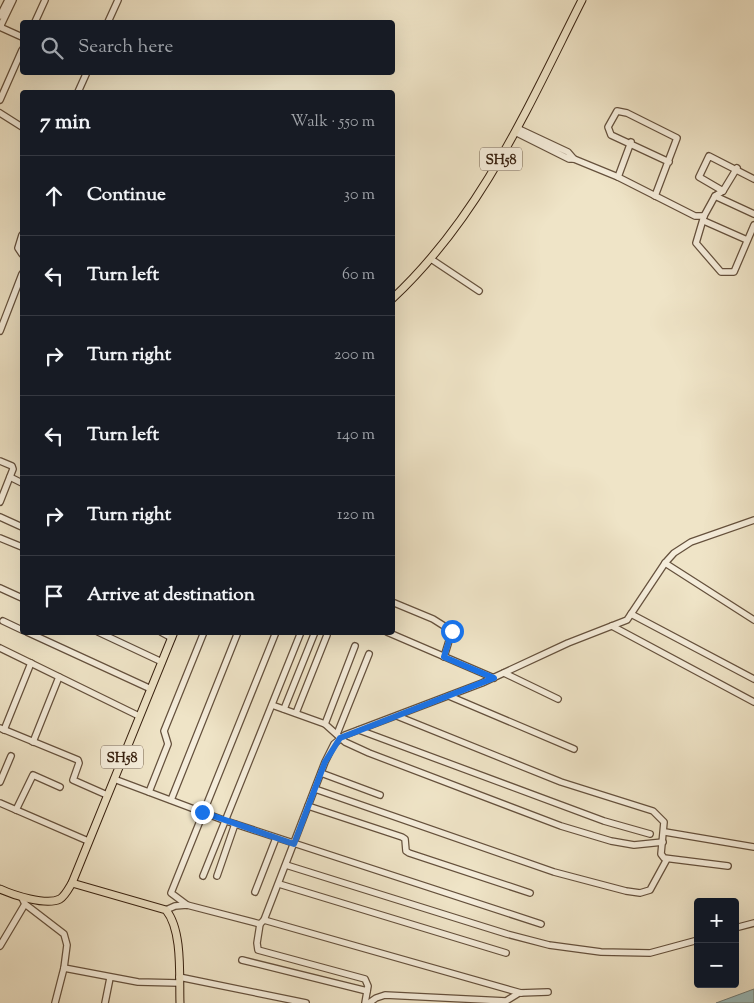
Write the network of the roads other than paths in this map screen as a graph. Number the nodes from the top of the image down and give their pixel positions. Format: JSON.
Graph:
{"nodes":[{"id":1,"x":12,"y":0,"type":"edge"},
{"id":2,"x":45,"y":0,"type":"edge"},
{"id":3,"x":118,"y":0,"type":"edge"},
{"id":4,"x":582,"y":0,"type":"edge"},
{"id":5,"x":5,"y":2,"type":"edge"},
{"id":6,"x":0,"y":16,"type":"edge"},
{"id":7,"x":36,"y":20,"type":"edge"},
{"id":8,"x":109,"y":20,"type":"edge"},
{"id":9,"x":20,"y":36,"type":"edge"},
{"id":10,"x":20,"y":55,"type":"edge"},
{"id":11,"x":86,"y":75,"type":"edge"},
{"id":12,"x":79,"y":90,"type":"edge"},
{"id":13,"x":0,"y":100,"type":"edge"},
{"id":14,"x":0,"y":113,"type":"edge"},
{"id":15,"x":20,"y":126,"type":"edge"},
{"id":16,"x":518,"y":131,"type":"junction"},
{"id":17,"x":631,"y":142,"type":"junction"},
{"id":18,"x":669,"y":162,"type":"junction"},
{"id":19,"x":737,"y":168,"type":"junction"},
{"id":20,"x":618,"y":177,"type":"junction"},
{"id":21,"x":754,"y":179,"type":"edge"},
{"id":22,"x":723,"y":191,"type":"junction"},
{"id":23,"x":655,"y":196,"type":"junction"},
{"id":24,"x":715,"y":196,"type":"junction"},
{"id":25,"x":754,"y":214,"type":"edge"},
{"id":26,"x":704,"y":218,"type":"junction"},
{"id":27,"x":754,"y":225,"type":"edge"},
{"id":28,"x":747,"y":240,"type":"junction"},
{"id":29,"x":431,"y":259,"type":"junction"},
{"id":30,"x":20,"y":279,"type":"edge"},
{"id":31,"x":478,"y":291,"type":"dead end"},
{"id":32,"x":395,"y":297,"type":"edge"},
{"id":33,"x":0,"y":331,"type":"edge"},
{"id":34,"x":0,"y":461,"type":"edge"},
{"id":35,"x":10,"y":477,"type":"junction"},
{"id":36,"x":20,"y":482,"type":"edge"},
{"id":37,"x":0,"y":502,"type":"edge"},
{"id":38,"x":0,"y":517,"type":"edge"},
{"id":39,"x":754,"y":520,"type":"edge"},
{"id":40,"x":20,"y":525,"type":"edge"},
{"id":41,"x":0,"y":538,"type":"edge"},
{"id":42,"x":20,"y":546,"type":"edge"},
{"id":43,"x":665,"y":563,"type":"junction"},
{"id":44,"x":0,"y":588,"type":"edge"},
{"id":45,"x":20,"y":597,"type":"edge"},
{"id":46,"x":395,"y":603,"type":"edge"},
{"id":47,"x":631,"y":614,"type":"junction"},
{"id":48,"x":754,"y":620,"type":"edge"},
{"id":49,"x":3,"y":621,"type":"dead end"},
{"id":50,"x":612,"y":626,"type":"junction"},
{"id":51,"x":20,"y":629,"type":"edge"},
{"id":52,"x":34,"y":635,"type":"edge"},
{"id":53,"x":104,"y":635,"type":"edge"},
{"id":54,"x":173,"y":635,"type":"edge"},
{"id":55,"x":203,"y":635,"type":"edge"},
{"id":56,"x":237,"y":635,"type":"edge"},
{"id":57,"x":275,"y":635,"type":"edge"},
{"id":58,"x":300,"y":635,"type":"edge"},
{"id":59,"x":314,"y":635,"type":"edge"},
{"id":60,"x":327,"y":635,"type":"dead end"},
{"id":61,"x":394,"y":635,"type":"edge"},
{"id":62,"x":355,"y":646,"type":"dead end"},
{"id":63,"x":0,"y":648,"type":"edge"},
{"id":64,"x":369,"y":654,"type":"dead end"},
{"id":65,"x":444,"y":657,"type":"junction"},
{"id":66,"x":162,"y":662,"type":"junction"},
{"id":67,"x":31,"y":663,"type":"junction"},
{"id":68,"x":504,"y":673,"type":"junction"},
{"id":69,"x":59,"y":677,"type":"junction"},
{"id":70,"x":494,"y":678,"type":"junction"},
{"id":71,"x":754,"y":679,"type":"edge"},
{"id":72,"x":151,"y":688,"type":"junction"},
{"id":73,"x":449,"y":696,"type":"junction"},
{"id":74,"x":558,"y":699,"type":"dead end"},
{"id":75,"x":754,"y":702,"type":"edge"},
{"id":76,"x":272,"y":705,"type":"junction"},
{"id":77,"x":284,"y":709,"type":"junction"},
{"id":78,"x":296,"y":714,"type":"junction"},
{"id":79,"x":139,"y":716,"type":"junction"},
{"id":80,"x":397,"y":716,"type":"junction"},
{"id":81,"x":325,"y":724,"type":"junction"},
{"id":82,"x":2,"y":729,"type":"edge"},
{"id":83,"x":358,"y":730,"type":"junction"},
{"id":84,"x":338,"y":736,"type":"junction"},
{"id":85,"x":32,"y":742,"type":"junction"},
{"id":86,"x":574,"y":749,"type":"dead end"},
{"id":87,"x":10,"y":756,"type":"dead end"},
{"id":88,"x":321,"y":773,"type":"junction"},
{"id":89,"x":114,"y":779,"type":"junction"},
{"id":90,"x":0,"y":782,"type":"edge"},
{"id":91,"x":60,"y":786,"type":"dead end"},
{"id":92,"x":315,"y":789,"type":"junction"},
{"id":93,"x":149,"y":792,"type":"junction"},
{"id":94,"x":107,"y":795,"type":"junction"},
{"id":95,"x":380,"y":795,"type":"dead end"},
{"id":96,"x":170,"y":800,"type":"junction"},
{"id":97,"x":0,"y":803,"type":"edge"},
{"id":98,"x":308,"y":806,"type":"junction"},
{"id":99,"x":16,"y":810,"type":"junction"},
{"id":100,"x":202,"y":812,"type":"junction"},
{"id":101,"x":226,"y":821,"type":"junction"},
{"id":102,"x":235,"y":824,"type":"junction"},
{"id":103,"x":665,"y":832,"type":"junction"},
{"id":104,"x":650,"y":834,"type":"dead end"},
{"id":105,"x":276,"y":838,"type":"junction"},
{"id":106,"x":88,"y":841,"type":"junction"},
{"id":107,"x":663,"y":842,"type":"junction"},
{"id":108,"x":294,"y":844,"type":"junction"},
{"id":109,"x":754,"y":847,"type":"edge"},
{"id":110,"x":667,"y":858,"type":"junction"},
{"id":111,"x":286,"y":865,"type":"junction"},
{"id":112,"x":728,"y":866,"type":"dead end"},
{"id":113,"x":203,"y":876,"type":"dead end"},
{"id":114,"x":217,"y":876,"type":"dead end"},
{"id":115,"x":72,"y":883,"type":"junction"},
{"id":116,"x":279,"y":884,"type":"junction"},
{"id":117,"x":0,"y":889,"type":"edge"},
{"id":118,"x":255,"y":892,"type":"dead end"},
{"id":119,"x":530,"y":893,"type":"dead end"},
{"id":120,"x":24,"y":901,"type":"junction"},
{"id":121,"x":187,"y":905,"type":"junction"},
{"id":122,"x":166,"y":910,"type":"junction"},
{"id":123,"x":262,"y":922,"type":"junction"},
{"id":124,"x":754,"y":923,"type":"edge"},
{"id":125,"x":541,"y":924,"type":"dead end"},
{"id":126,"x":739,"y":927,"type":"edge"},
{"id":127,"x":694,"y":941,"type":"edge"},
{"id":128,"x":0,"y":946,"type":"edge"},
{"id":129,"x":506,"y":953,"type":"dead end"},
{"id":130,"x":242,"y":960,"type":"dead end"},
{"id":131,"x":64,"y":968,"type":"junction"},
{"id":132,"x":110,"y":978,"type":"junction"},
{"id":133,"x":179,"y":980,"type":"junction"},
{"id":134,"x":367,"y":991,"type":"junction"},
{"id":135,"x":548,"y":992,"type":"dead end"},
{"id":136,"x":522,"y":993,"type":"junction"},
{"id":137,"x":284,"y":1000,"type":"edge"},
{"id":138,"x":487,"y":1002,"type":"edge"},
{"id":139,"x":55,"y":1003,"type":"edge"},
{"id":140,"x":105,"y":1003,"type":"edge"},
{"id":141,"x":180,"y":1003,"type":"edge"},
{"id":142,"x":306,"y":1003,"type":"edge"},
{"id":143,"x":365,"y":1003,"type":"edge"},
{"id":144,"x":370,"y":1003,"type":"edge"}],
"edges":[{"from":1,"to":9,"type":"street"},
{"from":2,"to":7,"type":"street"},
{"from":3,"to":8,"type":"street"},
{"from":4,"to":16,"type":"main road","number":"SH58"},
{"from":5,"to":6,"type":"street"},
{"from":10,"to":13,"type":"street"},
{"from":11,"to":12,"type":"street"},
{"from":14,"to":15,"type":"street"},
{"from":16,"to":20,"type":"street"},
{"from":16,"to":29,"type":"main road","number":"SH58"},
{"from":17,"to":18,"type":"street"},
{"from":17,"to":18,"type":"street"},
{"from":17,"to":20,"type":"street"},
{"from":18,"to":23,"type":"street"},
{"from":19,"to":21,"type":"street"},
{"from":19,"to":22,"type":"street"},
{"from":19,"to":22,"type":"street"},
{"from":20,"to":23,"type":"street"},
{"from":22,"to":24,"type":"street"},
{"from":23,"to":26,"type":"street"},
{"from":24,"to":25,"type":"street"},
{"from":24,"to":26,"type":"street"},
{"from":26,"to":28,"type":"street"},
{"from":26,"to":28,"type":"street"},
{"from":27,"to":28,"type":"street"},
{"from":29,"to":31,"type":"street"},
{"from":29,"to":32,"type":"main road","number":"SH58"},
{"from":30,"to":33,"type":"street"},
{"from":34,"to":35,"type":"street"},
{"from":35,"to":36,"type":"street"},
{"from":35,"to":37,"type":"street"},
{"from":38,"to":40,"type":"street"},
{"from":39,"to":43,"type":"street"},
{"from":41,"to":42,"type":"street"},
{"from":43,"to":47,"type":"street"},
{"from":43,"to":48,"type":"street"},
{"from":44,"to":45,"type":"street"},
{"from":46,"to":65,"type":"street"},
{"from":47,"to":50,"type":"street"},
{"from":47,"to":71,"type":"street"},
{"from":49,"to":51,"type":"street"},
{"from":50,"to":68,"type":"street"},
{"from":50,"to":75,"type":"street"},
{"from":52,"to":72,"type":"street"},
{"from":53,"to":66,"type":"street"},
{"from":54,"to":66,"type":"main road","number":"SH58"},
{"from":55,"to":93,"type":"street"},
{"from":56,"to":96,"type":"street"},
{"from":57,"to":100,"type":"street"},
{"from":58,"to":76,"type":"street"},
{"from":59,"to":77,"type":"street"},
{"from":60,"to":78,"type":"street"},
{"from":61,"to":65,"type":"street"},
{"from":62,"to":81,"type":"street"},
{"from":63,"to":67,"type":"street"},
{"from":64,"to":84,"type":"street"},
{"from":65,"to":70,"type":"street"},
{"from":66,"to":72,"type":"main road","number":"SH58"},
{"from":67,"to":69,"type":"street"},
{"from":67,"to":82,"type":"street"},
{"from":68,"to":70,"type":"street"},
{"from":68,"to":74,"type":"street"},
{"from":69,"to":79,"type":"street"},
{"from":69,"to":85,"type":"street"},
{"from":70,"to":73,"type":"street"},
{"from":72,"to":79,"type":"main road","number":"SH58"},
{"from":73,"to":80,"type":"street"},
{"from":73,"to":86,"type":"street"},
{"from":76,"to":77,"type":"street"},
{"from":76,"to":101,"type":"street"},
{"from":77,"to":78,"type":"street"},
{"from":78,"to":81,"type":"street"},
{"from":79,"to":89,"type":"main road","number":"SH58"},
{"from":80,"to":83,"type":"street"},
{"from":80,"to":103,"type":"street"},
{"from":81,"to":84,"type":"street"},
{"from":82,"to":85,"type":"street"},
{"from":83,"to":84,"type":"street"},
{"from":83,"to":104,"type":"street"},
{"from":84,"to":88,"type":"street"},
{"from":84,"to":107,"type":"street"},
{"from":85,"to":94,"type":"street"},
{"from":87,"to":90,"type":"street"},
{"from":88,"to":92,"type":"street"},
{"from":88,"to":95,"type":"street"},
{"from":89,"to":93,"type":"street"},
{"from":89,"to":94,"type":"main road","number":"SH58"},
{"from":91,"to":99,"type":"street"},
{"from":92,"to":98,"type":"street"},
{"from":92,"to":110,"type":"street"},
{"from":93,"to":96,"type":"street"},
{"from":94,"to":106,"type":"main road","number":"SH58"},
{"from":96,"to":100,"type":"street"},
{"from":97,"to":99,"type":"street"},
{"from":98,"to":108,"type":"street"},
{"from":98,"to":119,"type":"street"},
{"from":99,"to":106,"type":"street"},
{"from":100,"to":101,"type":"street"},
{"from":100,"to":121,"type":"street"},
{"from":101,"to":102,"type":"street"},
{"from":101,"to":113,"type":"street"},
{"from":102,"to":105,"type":"street"},
{"from":102,"to":114,"type":"street"},
{"from":103,"to":107,"type":"street"},
{"from":103,"to":109,"type":"street"},
{"from":105,"to":108,"type":"street"},
{"from":105,"to":118,"type":"street"},
{"from":106,"to":115,"type":"main road","number":"SH58"},
{"from":107,"to":110,"type":"street"},
{"from":108,"to":111,"type":"street"},
{"from":108,"to":125,"type":"street"},
{"from":110,"to":112,"type":"street"},
{"from":111,"to":116,"type":"street"},
{"from":111,"to":127,"type":"street"},
{"from":115,"to":120,"type":"main road"},
{"from":115,"to":122,"type":"main road"},
{"from":116,"to":123,"type":"street"},
{"from":116,"to":129,"type":"street"},
{"from":117,"to":120,"type":"main road"},
{"from":120,"to":128,"type":"street"},
{"from":120,"to":131,"type":"street"},
{"from":121,"to":122,"type":"street"},
{"from":121,"to":123,"type":"street"},
{"from":122,"to":133,"type":"main road"},
{"from":123,"to":134,"type":"street"},
{"from":123,"to":136,"type":"street"},
{"from":124,"to":126,"type":"street"},
{"from":130,"to":134,"type":"street"},
{"from":131,"to":132,"type":"street"},
{"from":131,"to":139,"type":"street"},
{"from":132,"to":133,"type":"street"},
{"from":132,"to":140,"type":"street"},
{"from":133,"to":137,"type":"street"},
{"from":133,"to":141,"type":"main road"},
{"from":134,"to":143,"type":"street"},
{"from":135,"to":136,"type":"street"},
{"from":136,"to":138,"type":"street"},
{"from":137,"to":142,"type":"street"},
{"from":138,"to":144,"type":"street"}]}
